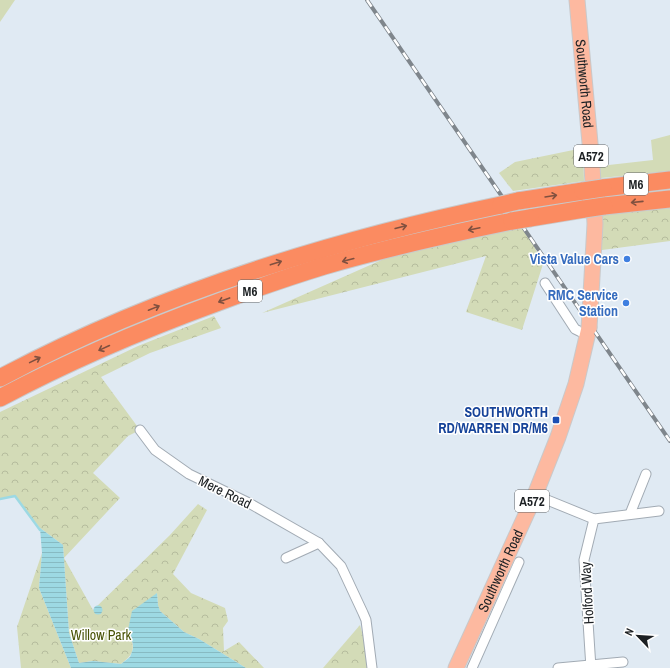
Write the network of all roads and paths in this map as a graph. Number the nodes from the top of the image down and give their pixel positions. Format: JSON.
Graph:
{"nodes":[{"id":1,"x":577,"y":0,"type":"edge"},
{"id":2,"x":670,"y":180,"type":"edge"},
{"id":3,"x":670,"y":199,"type":"edge"},
{"id":4,"x":545,"y":283,"type":"dead end"},
{"id":5,"x":588,"y":331,"type":"junction"},
{"id":6,"x":0,"y":378,"type":"edge"},
{"id":7,"x":0,"y":398,"type":"edge"},
{"id":8,"x":140,"y":430,"type":"dead end"},
{"id":9,"x":646,"y":474,"type":"dead end"},
{"id":10,"x":535,"y":495,"type":"junction"},
{"id":11,"x":659,"y":511,"type":"dead end"},
{"id":12,"x":630,"y":514,"type":"junction"},
{"id":13,"x":594,"y":520,"type":"junction"},
{"id":14,"x":319,"y":543,"type":"junction"},
{"id":15,"x":283,"y":557,"type":"dead end"},
{"id":16,"x":521,"y":567,"type":"dead end"},
{"id":17,"x":623,"y":662,"type":"dead end"},
{"id":18,"x":591,"y":667,"type":"edge"},
{"id":19,"x":372,"y":668,"type":"edge"},
{"id":20,"x":456,"y":668,"type":"edge"},
{"id":21,"x":472,"y":668,"type":"edge"},
{"id":22,"x":558,"y":668,"type":"edge"}],
"edges":[{"from":1,"to":5,"type":"main road","name":"Southworth Road","number":"A572","bridge":true},
{"from":6,"to":2,"type":"highway","number":"M6","one_way":true,"bridge":true},
{"from":3,"to":7,"type":"highway","number":"M6","one_way":true,"bridge":true},
{"from":4,"to":5,"type":"street"},
{"from":5,"to":10,"type":"main road","name":"Southworth Road","number":"A572"},
{"from":8,"to":14,"type":"street","name":"Mere Road"},
{"from":9,"to":12,"type":"street"},
{"from":10,"to":13,"type":"street"},
{"from":10,"to":20,"type":"main road","name":"Southworth Road","number":"A572"},
{"from":11,"to":12,"type":"street"},
{"from":12,"to":13,"type":"street"},
{"from":13,"to":18,"type":"street","name":"Holford Way"},
{"from":14,"to":15,"type":"street"},
{"from":14,"to":19,"type":"street","name":"Mere Road"},
{"from":16,"to":21,"type":"street"},
{"from":17,"to":18,"type":"street"},
{"from":18,"to":22,"type":"street"}]}
